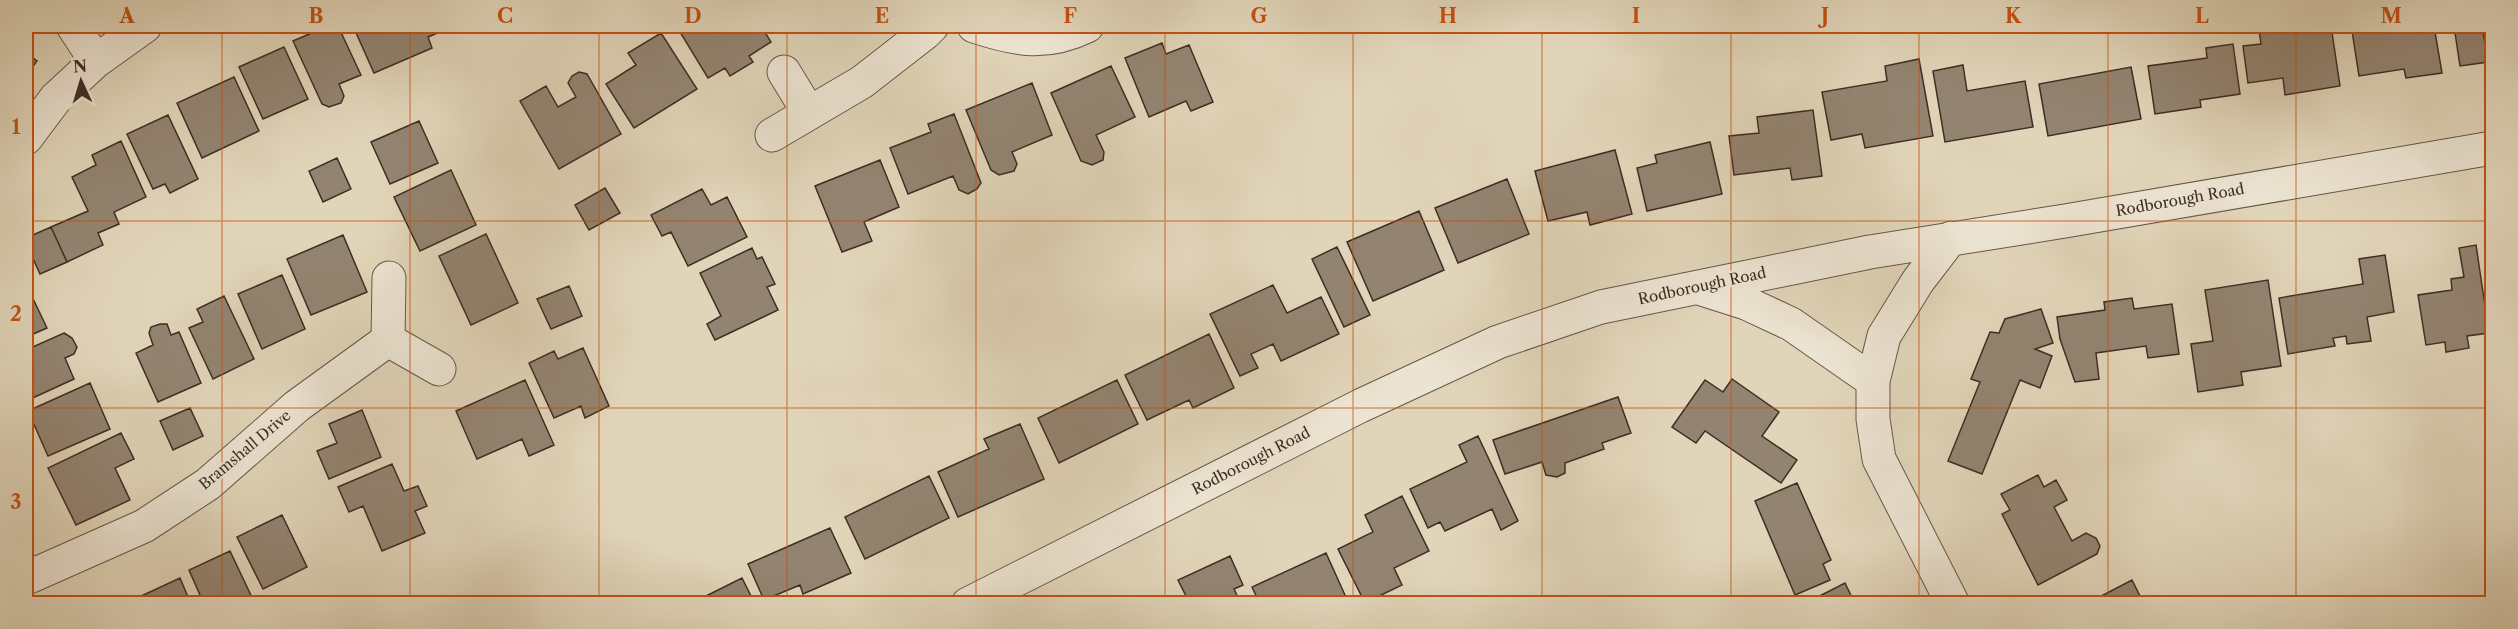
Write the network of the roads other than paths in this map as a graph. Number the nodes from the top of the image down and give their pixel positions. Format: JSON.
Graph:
{"nodes":[{"id":1,"x":73,"y":26,"type":"edge"},
{"id":2,"x":145,"y":26,"type":"edge"},
{"id":3,"x":932,"y":26,"type":"edge"},
{"id":4,"x":974,"y":26,"type":"edge"},
{"id":5,"x":1087,"y":26,"type":"edge"},
{"id":6,"x":96,"y":61,"type":"junction"},
{"id":7,"x":784,"y":72,"type":"dead end"},
{"id":8,"x":809,"y":113,"type":"junction"},
{"id":9,"x":772,"y":135,"type":"dead end"},
{"id":10,"x":26,"y":138,"type":"edge"},
{"id":11,"x":2493,"y":148,"type":"edge"},
{"id":12,"x":1951,"y":238,"type":"junction"},
{"id":13,"x":389,"y":278,"type":"dead end"},
{"id":14,"x":1696,"y":287,"type":"junction"},
{"id":15,"x":388,"y":340,"type":"junction"},
{"id":16,"x":438,"y":369,"type":"dead end"},
{"id":17,"x":1874,"y":381,"type":"junction"},
{"id":18,"x":27,"y":575,"type":"edge"},
{"id":19,"x":968,"y":603,"type":"edge"},
{"id":20,"x":1953,"y":603,"type":"edge"}],
"edges":[{"from":1,"to":6,"type":"street"},
{"from":2,"to":6,"type":"street"},
{"from":3,"to":8,"type":"street"},
{"from":4,"to":5,"type":"street"},
{"from":6,"to":10,"type":"street"},
{"from":7,"to":8,"type":"street"},
{"from":8,"to":9,"type":"street"},
{"from":11,"to":12,"type":"street","name":"Rodborough Road"},
{"from":12,"to":14,"type":"street","name":"Rodborough Road"},
{"from":12,"to":17,"type":"street"},
{"from":13,"to":15,"type":"street"},
{"from":14,"to":17,"type":"street"},
{"from":14,"to":19,"type":"street","name":"Rodborough Road"},
{"from":15,"to":16,"type":"street"},
{"from":15,"to":18,"type":"street","name":"Bramshall Drive"},
{"from":17,"to":20,"type":"street"}]}
